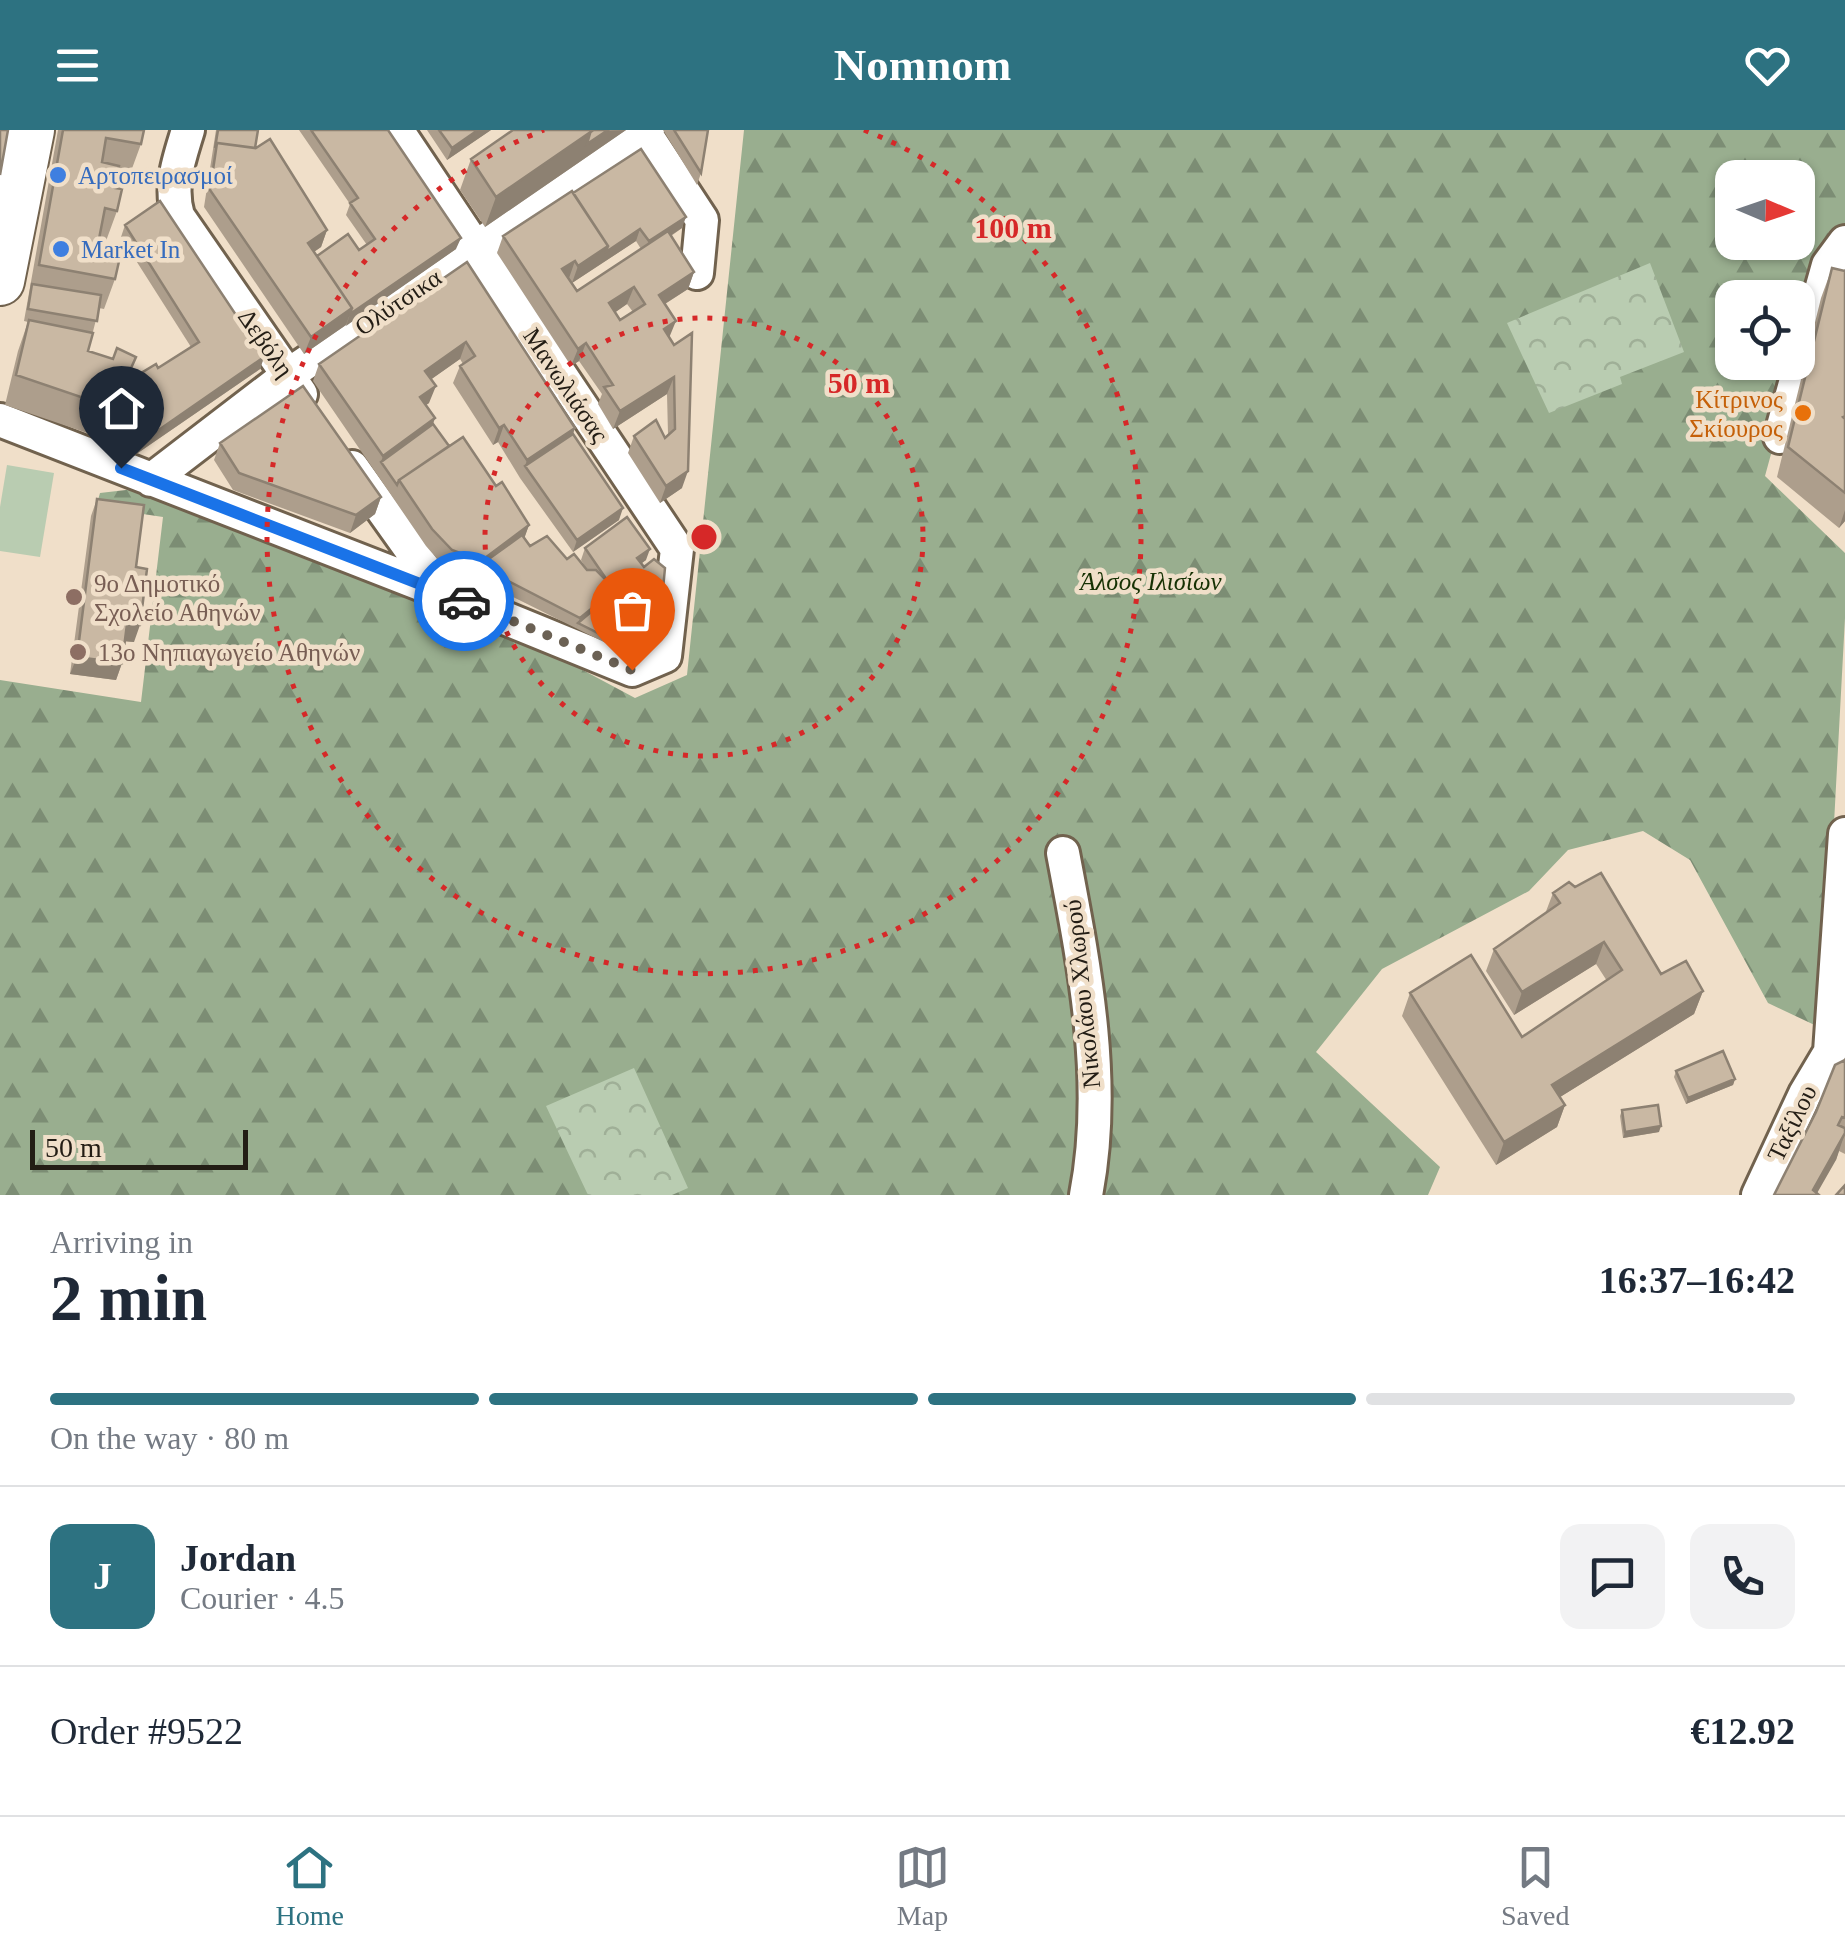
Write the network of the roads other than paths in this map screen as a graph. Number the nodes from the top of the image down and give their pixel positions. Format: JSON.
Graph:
{"nodes":[{"id":1,"x":30,"y":130,"type":"edge"},
{"id":2,"x":188,"y":130,"type":"edge"},
{"id":3,"x":396,"y":130,"type":"edge"},
{"id":4,"x":645,"y":131,"type":"edge"},
{"id":5,"x":475,"y":251,"type":"junction"},
{"id":6,"x":1840,"y":262,"type":"edge"},
{"id":7,"x":697,"y":273,"type":"edge"},
{"id":8,"x":0,"y":281,"type":"edge"},
{"id":9,"x":288,"y":375,"type":"junction"},
{"id":10,"x":0,"y":420,"type":"edge"},
{"id":11,"x":1780,"y":437,"type":"dead end"},
{"id":12,"x":151,"y":480,"type":"junction"},
{"id":13,"x":441,"y":592,"type":"junction"},
{"id":14,"x":1845,"y":834,"type":"edge"},
{"id":15,"x":1063,"y":853,"type":"dead end"},
{"id":16,"x":1838,"y":1058,"type":"edge"},
{"id":17,"x":1086,"y":1195,"type":"edge"},
{"id":18,"x":1758,"y":1195,"type":"edge"}],
"edges":[{"from":1,"to":8,"type":"street"},
{"from":2,"to":9,"type":"street","name":"Δεβόλη"},
{"from":3,"to":5,"type":"street","name":"Μανωλιάσας"},
{"from":4,"to":5,"type":"street","name":"Ολύτσικα"},
{"from":4,"to":7,"type":"street"},
{"from":5,"to":9,"type":"street","name":"Ολύτσικα"},
{"from":5,"to":13,"type":"street","name":"Μανωλιάσας"},
{"from":6,"to":11,"type":"street"},
{"from":9,"to":12,"type":"street","name":"Ολύτσικα"},
{"from":9,"to":13,"type":"street","name":"Δεβόλη"},
{"from":10,"to":12,"type":"street"},
{"from":12,"to":13,"type":"street"},
{"from":14,"to":16,"type":"street"},
{"from":15,"to":17,"type":"street","name":"Νικολάου Χλωρού"},
{"from":16,"to":18,"type":"street","name":"Ταξίλου"}]}
